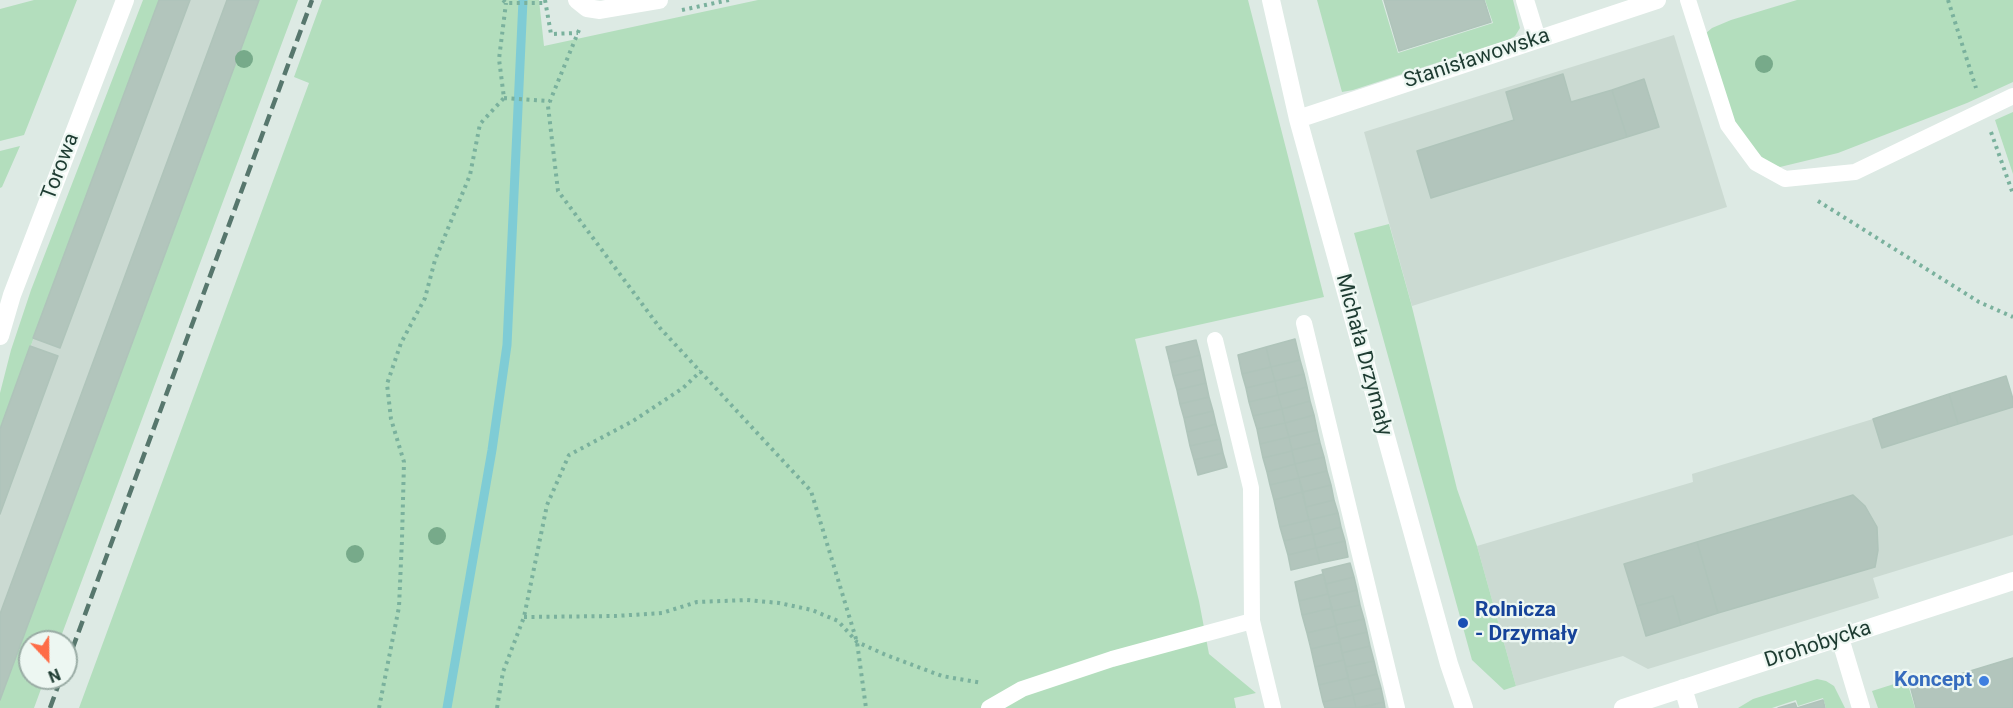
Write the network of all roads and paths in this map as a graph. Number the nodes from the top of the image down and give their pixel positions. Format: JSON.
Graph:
{"nodes":[{"id":1,"x":125,"y":0,"type":"edge"},
{"id":2,"x":659,"y":0,"type":"edge"},
{"id":3,"x":1271,"y":0,"type":"edge"},
{"id":4,"x":1525,"y":0,"type":"edge"},
{"id":5,"x":1657,"y":0,"type":"edge"},
{"id":6,"x":1688,"y":0,"type":"edge"},
{"id":7,"x":505,"y":2,"type":"edge"},
{"id":8,"x":544,"y":3,"type":"dead end"},
{"id":9,"x":582,"y":4,"type":"edge"},
{"id":10,"x":1537,"y":39,"type":"junction"},
{"id":11,"x":2013,"y":96,"type":"edge"},
{"id":12,"x":504,"y":98,"type":"junction"},
{"id":13,"x":550,"y":101,"type":"junction"},
{"id":14,"x":1298,"y":119,"type":"junction"},
{"id":15,"x":1785,"y":179,"type":"junction"},
{"id":16,"x":2013,"y":316,"type":"edge"},
{"id":17,"x":1304,"y":323,"type":"dead end"},
{"id":18,"x":0,"y":336,"type":"edge"},
{"id":19,"x":1215,"y":340,"type":"dead end"},
{"id":20,"x":700,"y":371,"type":"junction"},
{"id":21,"x":2013,"y":581,"type":"edge"},
{"id":22,"x":524,"y":617,"type":"junction"},
{"id":23,"x":1252,"y":621,"type":"junction"},
{"id":24,"x":1840,"y":638,"type":"junction"},
{"id":25,"x":857,"y":642,"type":"junction"},
{"id":26,"x":1683,"y":688,"type":"junction"},
{"id":27,"x":1022,"y":689,"type":"junction"},
{"id":28,"x":380,"y":708,"type":"edge"},
{"id":29,"x":496,"y":708,"type":"edge"},
{"id":30,"x":867,"y":708,"type":"edge"},
{"id":31,"x":989,"y":708,"type":"edge"},
{"id":32,"x":1273,"y":708,"type":"edge"},
{"id":33,"x":1397,"y":708,"type":"edge"},
{"id":34,"x":1464,"y":708,"type":"edge"},
{"id":35,"x":1623,"y":708,"type":"edge"},
{"id":36,"x":1689,"y":708,"type":"edge"},
{"id":37,"x":1862,"y":708,"type":"edge"}],
"edges":[{"from":1,"to":18,"type":"street","name":"Torowa"},
{"from":2,"to":9,"type":"street"},
{"from":3,"to":14,"type":"street","name":"Michała Drzymały"},
{"from":4,"to":10,"type":"street"},
{"from":5,"to":10,"type":"street","name":"Stanisławowska"},
{"from":6,"to":15,"type":"lane"},
{"from":7,"to":8,"type":"path"},
{"from":7,"to":12,"type":"path"},
{"from":9,"to":13,"type":"path"},
{"from":10,"to":14,"type":"street","name":"Stanisławowska"},
{"from":11,"to":15,"type":"lane"},
{"from":12,"to":13,"type":"path"},
{"from":12,"to":28,"type":"path"},
{"from":13,"to":20,"type":"path"},
{"from":14,"to":34,"type":"street","name":"Michała Drzymały"},
{"from":15,"to":16,"type":"path"},
{"from":17,"to":33,"type":"lane"},
{"from":19,"to":23,"type":"lane"},
{"from":20,"to":22,"type":"path"},
{"from":20,"to":25,"type":"path"},
{"from":21,"to":24,"type":"street","name":"Drohobycka"},
{"from":22,"to":25,"type":"path"},
{"from":22,"to":29,"type":"path"},
{"from":23,"to":27,"type":"lane"},
{"from":23,"to":32,"type":"lane"},
{"from":24,"to":26,"type":"street","name":"Drohobycka"},
{"from":24,"to":37,"type":"street"},
{"from":25,"to":27,"type":"path"},
{"from":25,"to":30,"type":"path"},
{"from":26,"to":35,"type":"street","name":"Drohobycka"},
{"from":26,"to":36,"type":"street"},
{"from":27,"to":31,"type":"lane"}]}
